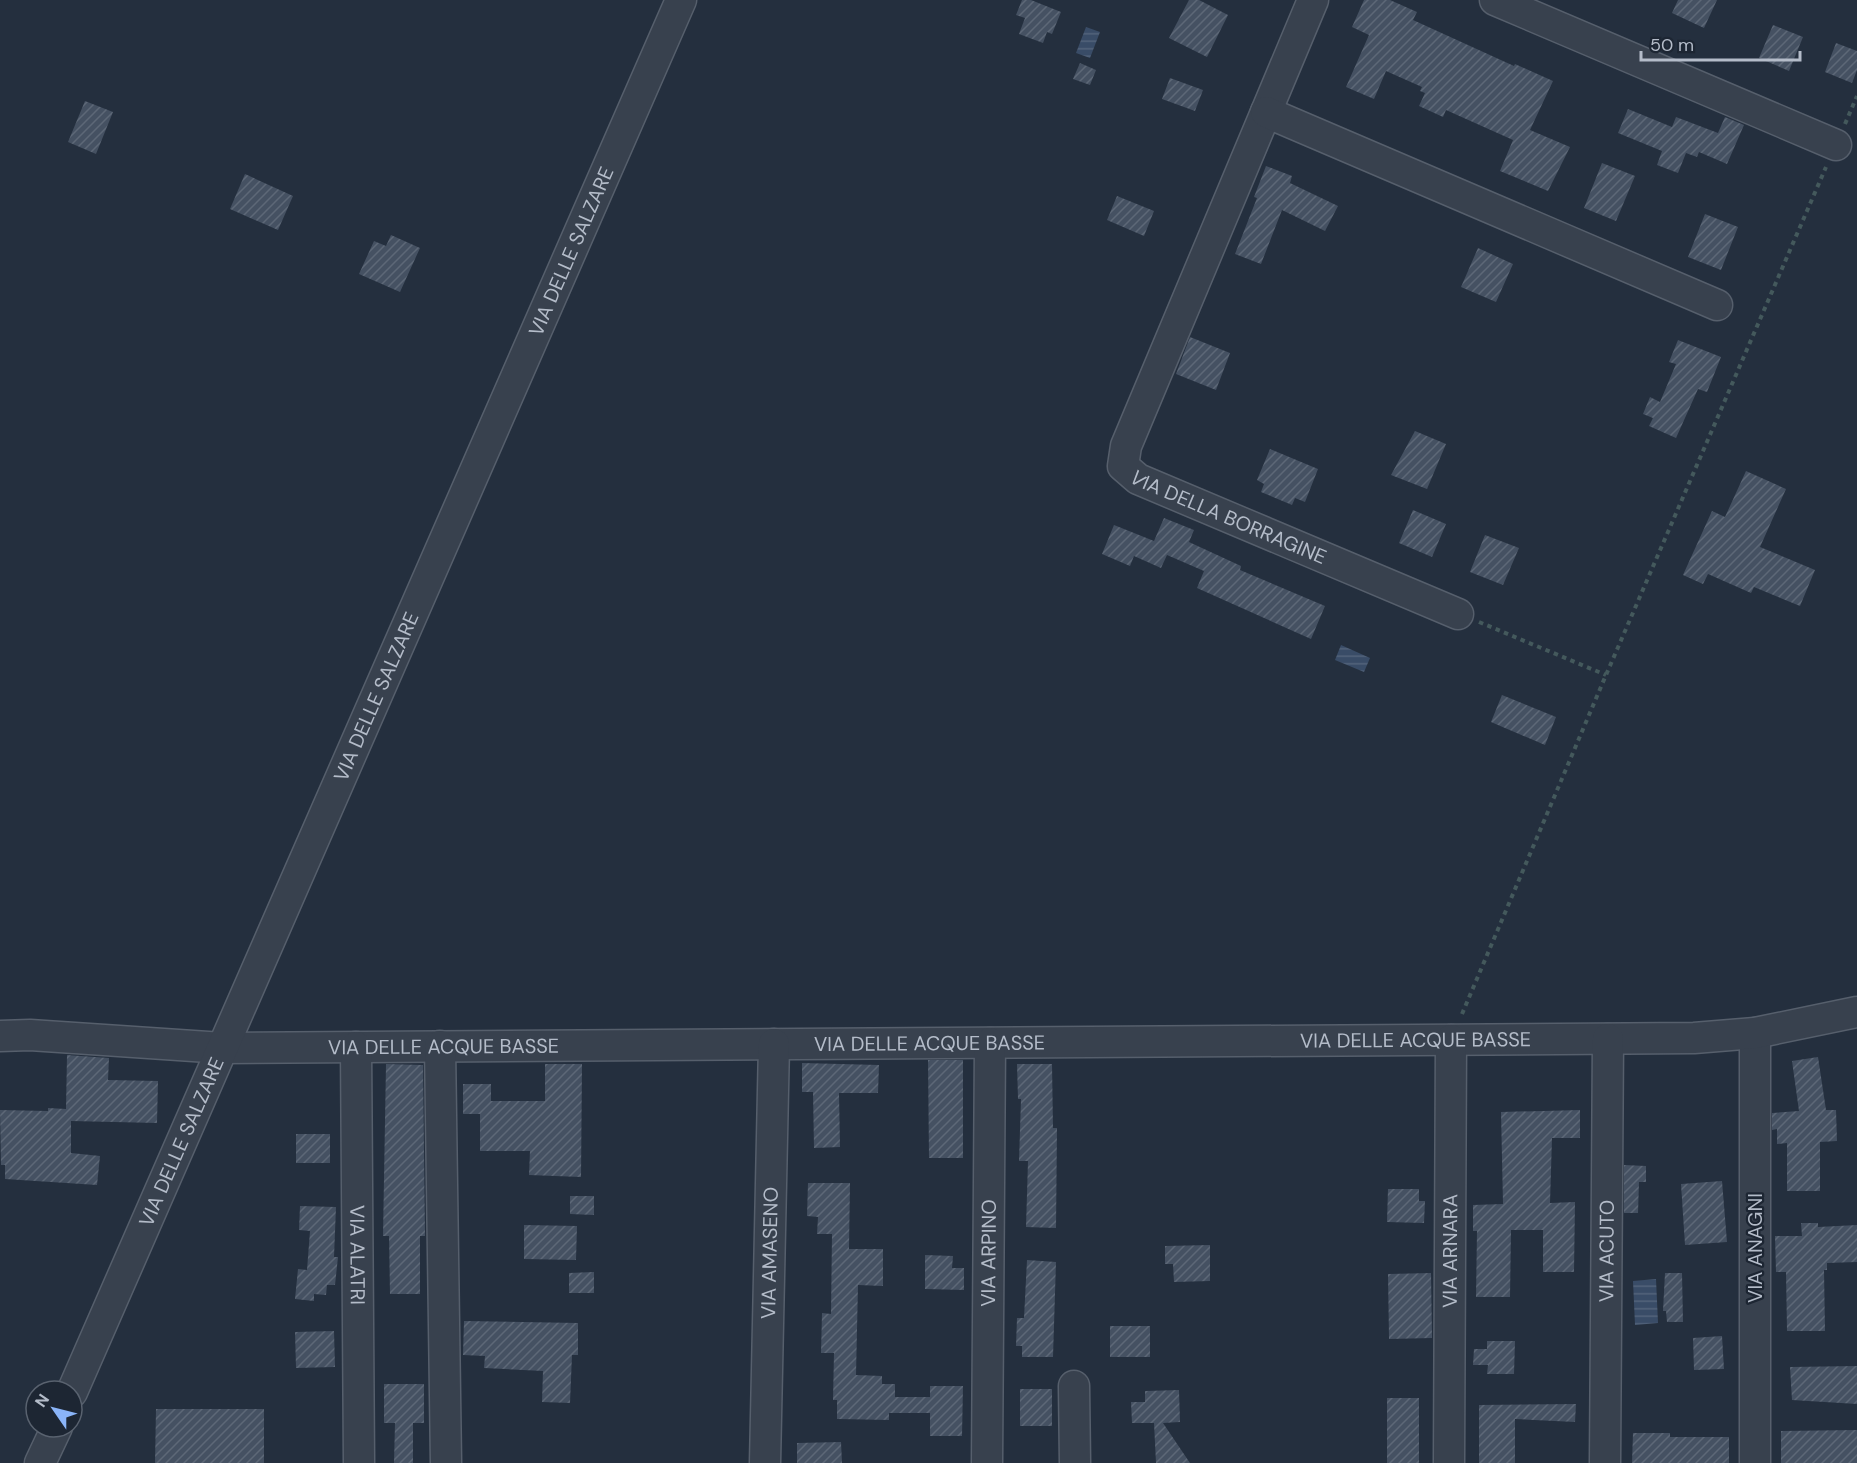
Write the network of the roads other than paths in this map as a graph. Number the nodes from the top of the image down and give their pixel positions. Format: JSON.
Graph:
{"nodes":[{"id":1,"x":681,"y":0,"type":"edge"},
{"id":2,"x":1313,"y":0,"type":"edge"},
{"id":3,"x":1495,"y":0,"type":"edge"},
{"id":4,"x":1266,"y":112,"type":"junction"},
{"id":5,"x":1836,"y":145,"type":"road end"},
{"id":6,"x":1717,"y":305,"type":"dead end"},
{"id":7,"x":1458,"y":614,"type":"road end"},
{"id":8,"x":1857,"y":1012,"type":"edge"},
{"id":9,"x":1755,"y":1033,"type":"junction"},
{"id":10,"x":0,"y":1036,"type":"edge"},
{"id":11,"x":1608,"y":1039,"type":"junction"},
{"id":12,"x":1451,"y":1040,"type":"junction"},
{"id":13,"x":990,"y":1043,"type":"junction"},
{"id":14,"x":774,"y":1044,"type":"junction"},
{"id":15,"x":440,"y":1046,"type":"junction"},
{"id":16,"x":356,"y":1047,"type":"junction"},
{"id":17,"x":223,"y":1048,"type":"junction"},
{"id":18,"x":78,"y":1379,"type":"edge"},
{"id":19,"x":1074,"y":1386,"type":"dead end"},
{"id":20,"x":51,"y":1439,"type":"edge"},
{"id":21,"x":40,"y":1463,"type":"edge"},
{"id":22,"x":359,"y":1463,"type":"edge"},
{"id":23,"x":446,"y":1463,"type":"edge"},
{"id":24,"x":765,"y":1463,"type":"edge"},
{"id":25,"x":987,"y":1463,"type":"edge"},
{"id":26,"x":1075,"y":1463,"type":"edge"},
{"id":27,"x":1449,"y":1463,"type":"edge"},
{"id":28,"x":1605,"y":1463,"type":"edge"},
{"id":29,"x":1755,"y":1463,"type":"edge"}],
"edges":[{"from":1,"to":17,"type":"street","name":"VIA DELLE SALZARE"},
{"from":2,"to":4,"type":"street","name":"VIA DELLA BORRAGINE"},
{"from":3,"to":5,"type":"street"},
{"from":4,"to":6,"type":"street"},
{"from":4,"to":7,"type":"street","name":"VIA DELLA BORRAGINE"},
{"from":8,"to":9,"type":"street","name":"VIA DELLE ACQUE BASSE"},
{"from":9,"to":11,"type":"street","name":"VIA DELLE ACQUE BASSE"},
{"from":9,"to":29,"type":"street","name":"VIA ANAGNI"},
{"from":10,"to":17,"type":"street","name":"VIA DELLE ACQUE BASSE"},
{"from":11,"to":12,"type":"street","name":"VIA DELLE ACQUE BASSE"},
{"from":11,"to":28,"type":"street","name":"VIA ACUTO"},
{"from":12,"to":13,"type":"street","name":"VIA DELLE ACQUE BASSE"},
{"from":12,"to":27,"type":"street","name":"VIA ARNARA"},
{"from":13,"to":14,"type":"street","name":"VIA DELLE ACQUE BASSE"},
{"from":13,"to":25,"type":"street","name":"VIA ARPINO"},
{"from":14,"to":15,"type":"street","name":"VIA DELLE ACQUE BASSE"},
{"from":14,"to":24,"type":"street","name":"VIA AMASENO"},
{"from":15,"to":16,"type":"street","name":"VIA DELLE ACQUE BASSE"},
{"from":15,"to":23,"type":"street"},
{"from":16,"to":17,"type":"street","name":"VIA DELLE ACQUE BASSE"},
{"from":16,"to":22,"type":"street","name":"VIA ALATRI"},
{"from":17,"to":18,"type":"street","name":"VIA DELLE SALZARE"},
{"from":19,"to":26,"type":"street"},
{"from":20,"to":21,"type":"street"}]}
